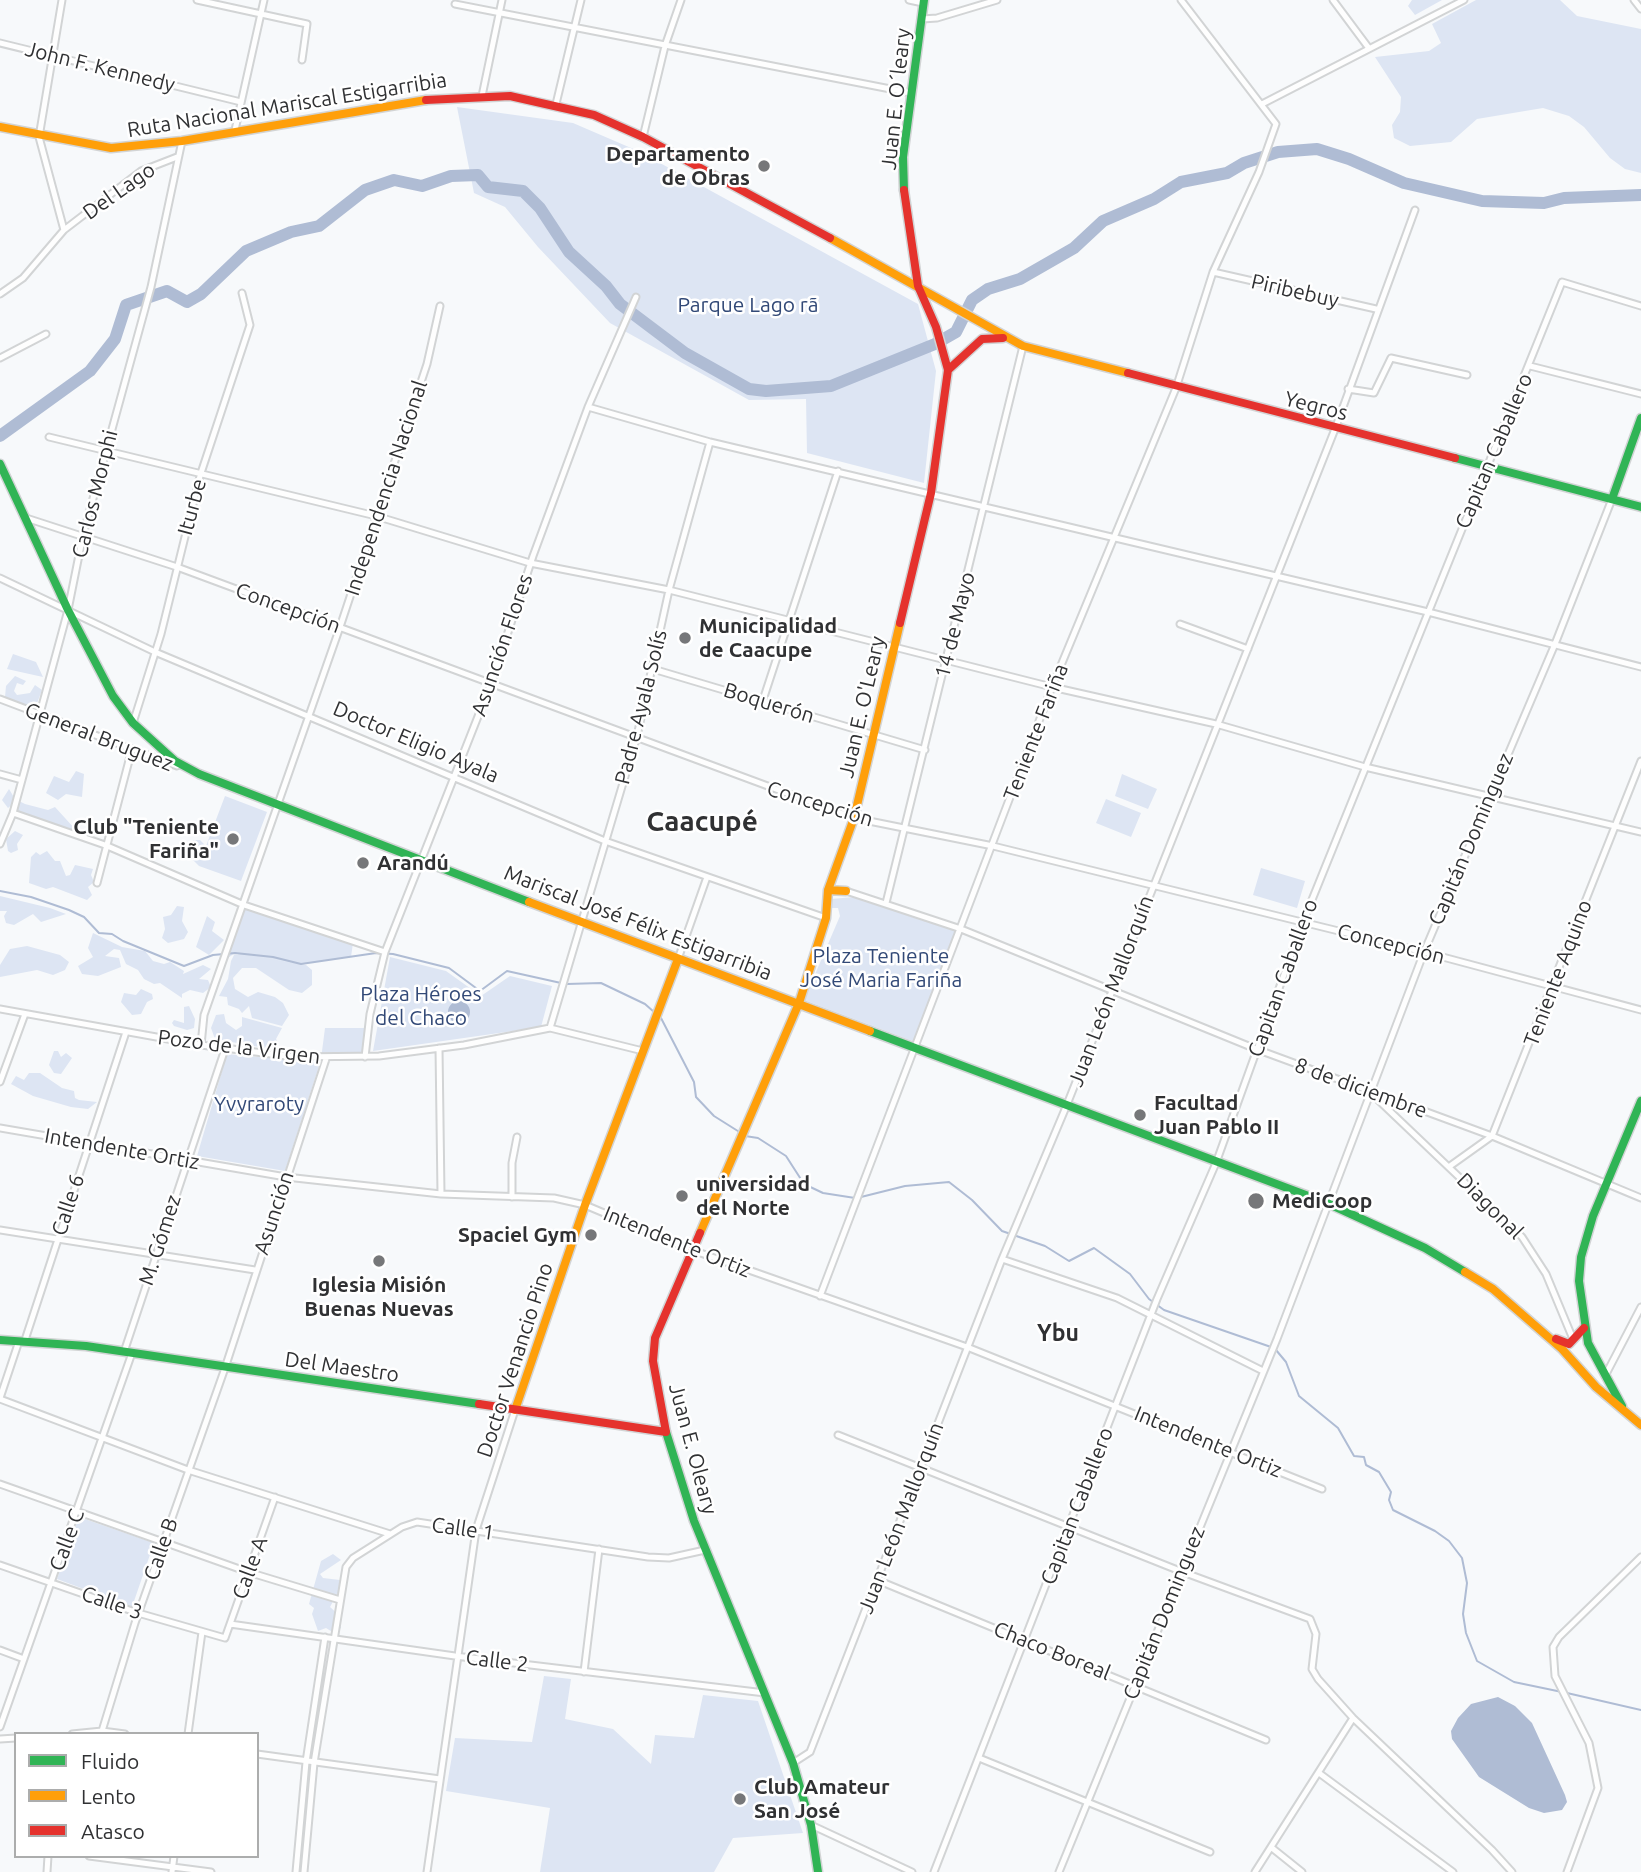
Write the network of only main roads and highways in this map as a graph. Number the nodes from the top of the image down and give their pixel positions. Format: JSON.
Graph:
{"nodes":[{"id":1,"x":924,"y":1,"type":"edge"},
{"id":2,"x":0,"y":127,"type":"edge"},
{"id":3,"x":918,"y":286,"type":"junction"},
{"id":4,"x":987,"y":327,"type":"joint"},
{"id":5,"x":1004,"y":338,"type":"junction"},
{"id":6,"x":948,"y":370,"type":"junction"},
{"id":7,"x":1641,"y":418,"type":"edge"},
{"id":8,"x":0,"y":464,"type":"edge"},
{"id":9,"x":1612,"y":499,"type":"junction"},
{"id":10,"x":1641,"y":507,"type":"edge"},
{"id":11,"x":828,"y":890,"type":"junction"},
{"id":12,"x":846,"y":891,"type":"road end"},
{"id":13,"x":678,"y":958,"type":"junction"},
{"id":14,"x":799,"y":1003,"type":"junction"},
{"id":15,"x":1641,"y":1101,"type":"edge"},
{"id":16,"x":745,"y":1126,"type":"joint"},
{"id":17,"x":1535,"y":1325,"type":"junction"},
{"id":18,"x":1584,"y":1328,"type":"junction"},
{"id":19,"x":0,"y":1340,"type":"edge"},
{"id":20,"x":1623,"y":1407,"type":"junction"},
{"id":21,"x":515,"y":1410,"type":"junction"},
{"id":22,"x":1641,"y":1425,"type":"edge"},
{"id":23,"x":666,"y":1432,"type":"junction"},
{"id":24,"x":818,"y":1872,"type":"edge"}],
"edges":[{"from":1,"to":3,"type":"main road","name":"Juan E. O´leary"},
{"from":2,"to":3,"type":"main road","name":"Ruta Nacional Mariscal Estigarribia"},
{"from":3,"to":4,"type":"main road","name":"Ruta Nacional Mariscal Estigarribia"},
{"from":3,"to":6,"type":"main road","name":"Juan E. O'Leary"},
{"from":4,"to":5,"type":"main road","name":"Yegros"},
{"from":5,"to":6,"type":"main road"},
{"from":5,"to":9,"type":"main road","name":"Yegros"},
{"from":6,"to":11,"type":"main road","name":"Juan E. O'Leary"},
{"from":7,"to":9,"type":"main road"},
{"from":8,"to":13,"type":"main road","name":"Mariscal José Félix Estigarribia"},
{"from":9,"to":10,"type":"main road","name":"Yegros"},
{"from":11,"to":12,"type":"main road"},
{"from":11,"to":14,"type":"main road","name":"Juan E. O'Leary"},
{"from":13,"to":14,"type":"main road","name":"Mariscal José Félix Estigarribia"},
{"from":13,"to":21,"type":"main road","name":"Doctor Venancio Pino"},
{"from":14,"to":16,"type":"main road","name":"Juan E. O'Leary"},
{"from":14,"to":17,"type":"main road","name":"Mariscal José Félix Estigarribia"},
{"from":15,"to":18,"type":"main road"},
{"from":16,"to":23,"type":"main road","name":"Juan E. Oleary"},
{"from":17,"to":18,"type":"main road"},
{"from":17,"to":20,"type":"main road"},
{"from":18,"to":20,"type":"main road"},
{"from":19,"to":21,"type":"main road","name":"Del Maestro"},
{"from":20,"to":22,"type":"main road"},
{"from":21,"to":23,"type":"main road","name":"Del Maestro"},
{"from":23,"to":24,"type":"main road","name":"Juan E. Oleary"}]}
